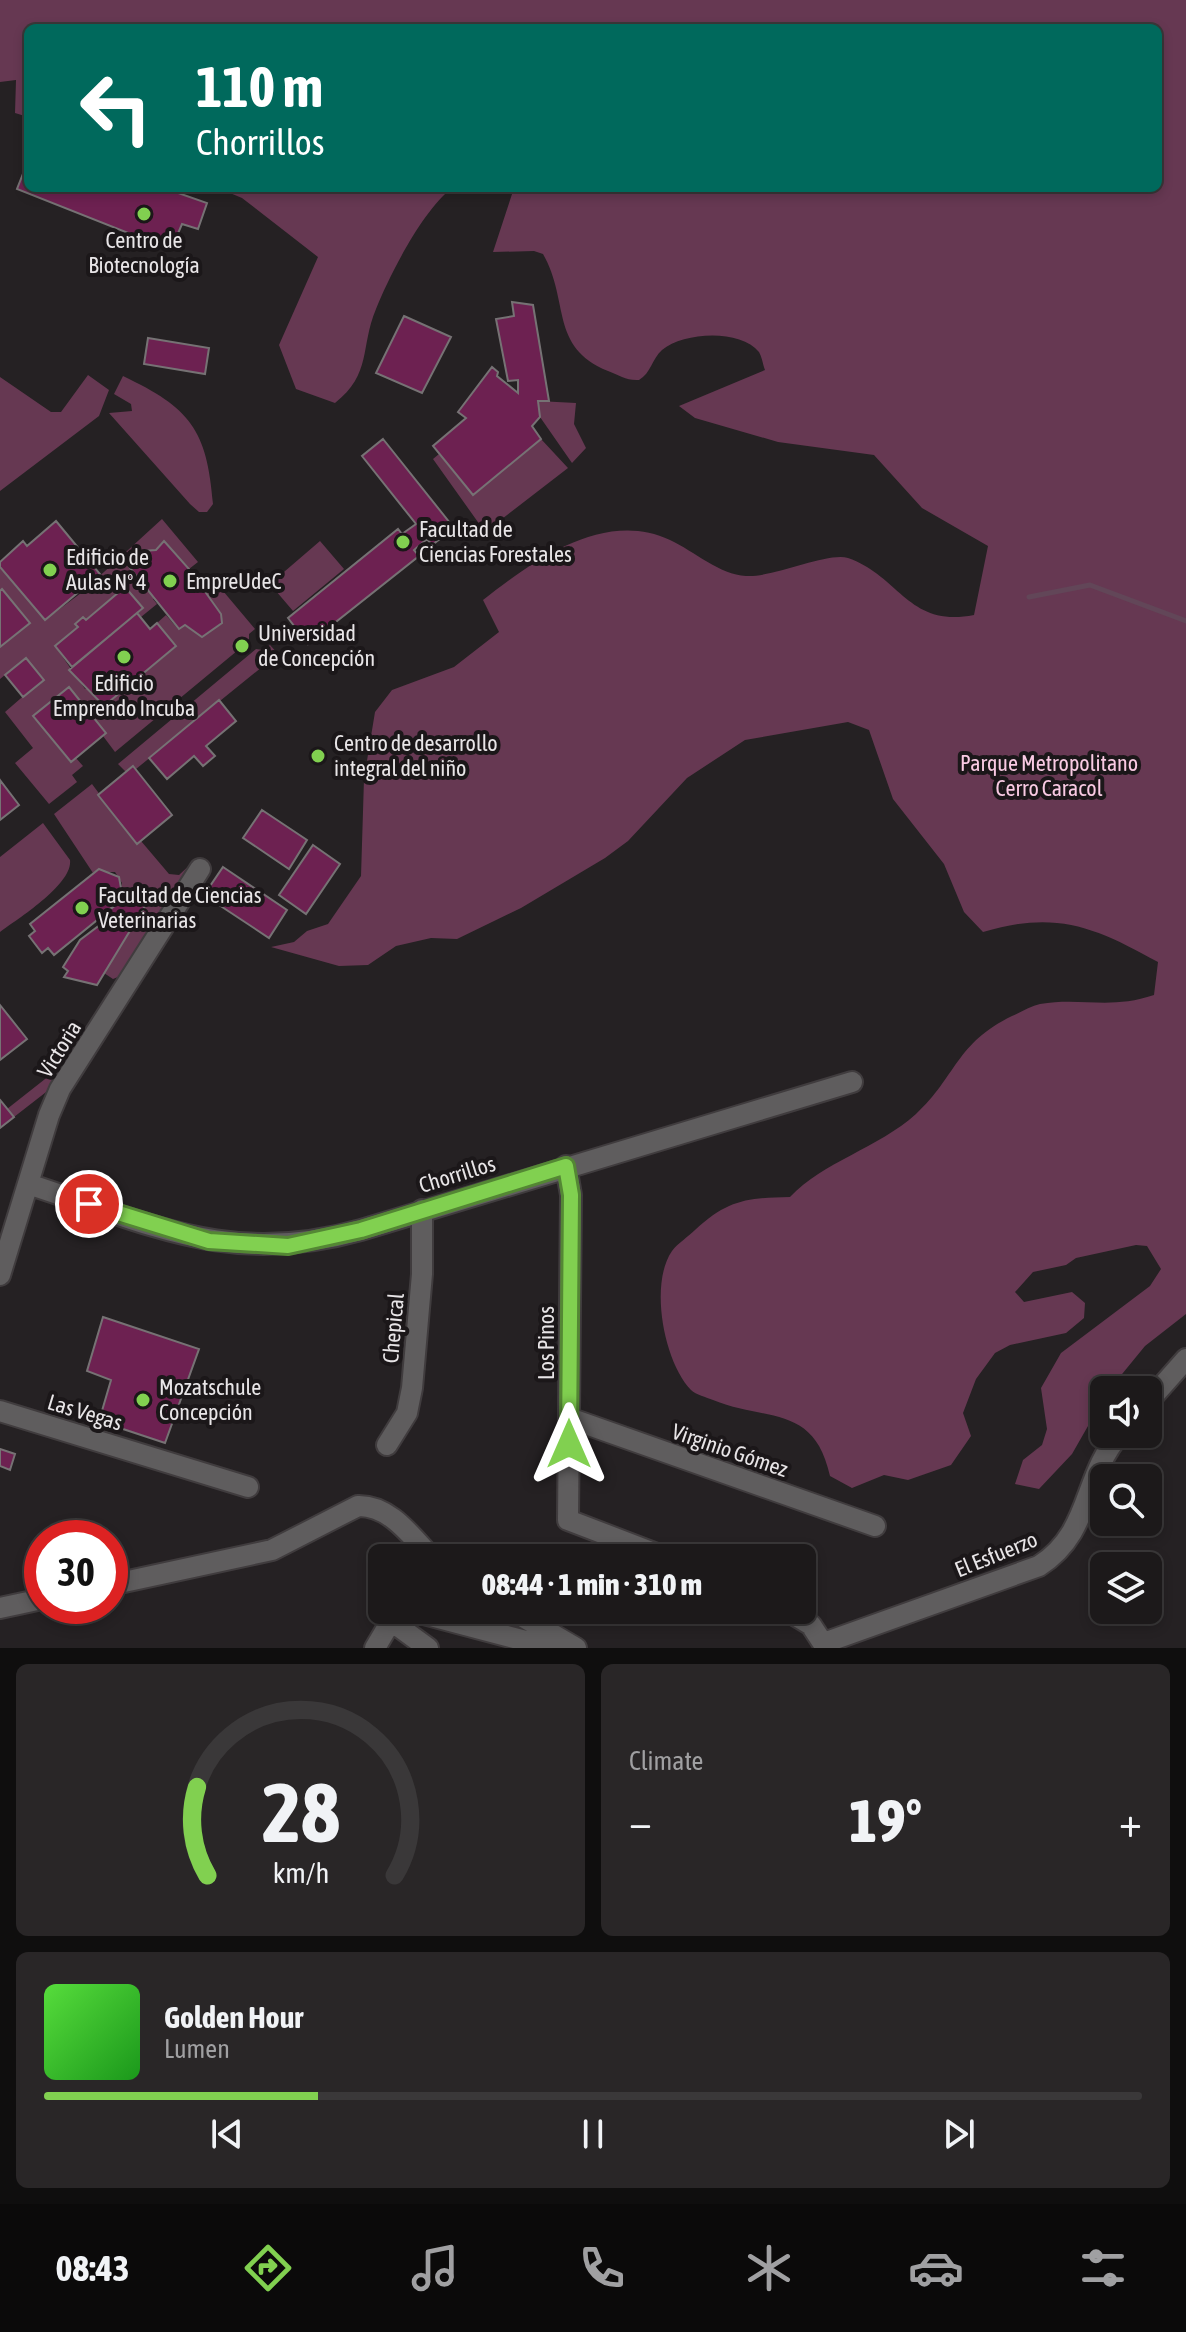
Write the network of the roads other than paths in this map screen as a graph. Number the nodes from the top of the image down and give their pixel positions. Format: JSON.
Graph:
{"nodes":[{"id":1,"x":200,"y":869,"type":"dead end"},
{"id":2,"x":852,"y":1082,"type":"dead end"},
{"id":3,"x":566,"y":1166,"type":"junction"},
{"id":4,"x":28,"y":1184,"type":"junction"},
{"id":5,"x":422,"y":1210,"type":"junction"},
{"id":6,"x":0,"y":1275,"type":"edge"},
{"id":7,"x":1186,"y":1359,"type":"edge"},
{"id":8,"x":1162,"y":1386,"type":"edge"},
{"id":9,"x":0,"y":1411,"type":"edge"},
{"id":10,"x":569,"y":1418,"type":"junction"},
{"id":11,"x":387,"y":1445,"type":"dead end"},
{"id":12,"x":1109,"y":1448,"type":"edge"},
{"id":13,"x":248,"y":1487,"type":"dead end"},
{"id":14,"x":875,"y":1526,"type":"dead end"},
{"id":15,"x":419,"y":1544,"type":"edge"},
{"id":16,"x":631,"y":1544,"type":"edge"},
{"id":17,"x":128,"y":1581,"type":"edge"},
{"id":18,"x":24,"y":1603,"type":"edge"},
{"id":19,"x":0,"y":1608,"type":"edge"},
{"id":20,"x":389,"y":1624,"type":"edge"},
{"id":21,"x":395,"y":1624,"type":"edge"},
{"id":22,"x":461,"y":1624,"type":"edge"},
{"id":23,"x":535,"y":1624,"type":"edge"},
{"id":24,"x":809,"y":1624,"type":"edge"},
{"id":25,"x":825,"y":1646,"type":"edge"},
{"id":26,"x":375,"y":1648,"type":"edge"},
{"id":27,"x":428,"y":1648,"type":"edge"},
{"id":28,"x":552,"y":1648,"type":"edge"},
{"id":29,"x":576,"y":1648,"type":"edge"}],
"edges":[{"from":1,"to":4,"type":"street","name":"Victoria"},
{"from":2,"to":3,"type":"street","name":"Chorrillos"},
{"from":3,"to":5,"type":"street","name":"Chorrillos"},
{"from":3,"to":10,"type":"street","name":"Los Pinos"},
{"from":4,"to":5,"type":"street","name":"Chorrillos"},
{"from":4,"to":6,"type":"street","name":"Victoria"},
{"from":5,"to":11,"type":"street","name":"Chepical"},
{"from":7,"to":8,"type":"street"},
{"from":9,"to":13,"type":"street","name":"Las Vegas"},
{"from":10,"to":14,"type":"street","name":"Virginio Gómez"},
{"from":10,"to":16,"type":"street","name":"Los Pinos"},
{"from":12,"to":25,"type":"street","name":"El Esfuerzo"},
{"from":15,"to":17,"type":"street"},
{"from":18,"to":19,"type":"street"},
{"from":20,"to":26,"type":"street"},
{"from":21,"to":27,"type":"street"},
{"from":22,"to":28,"type":"street"},
{"from":23,"to":29,"type":"street"},
{"from":24,"to":25,"type":"street"}]}
